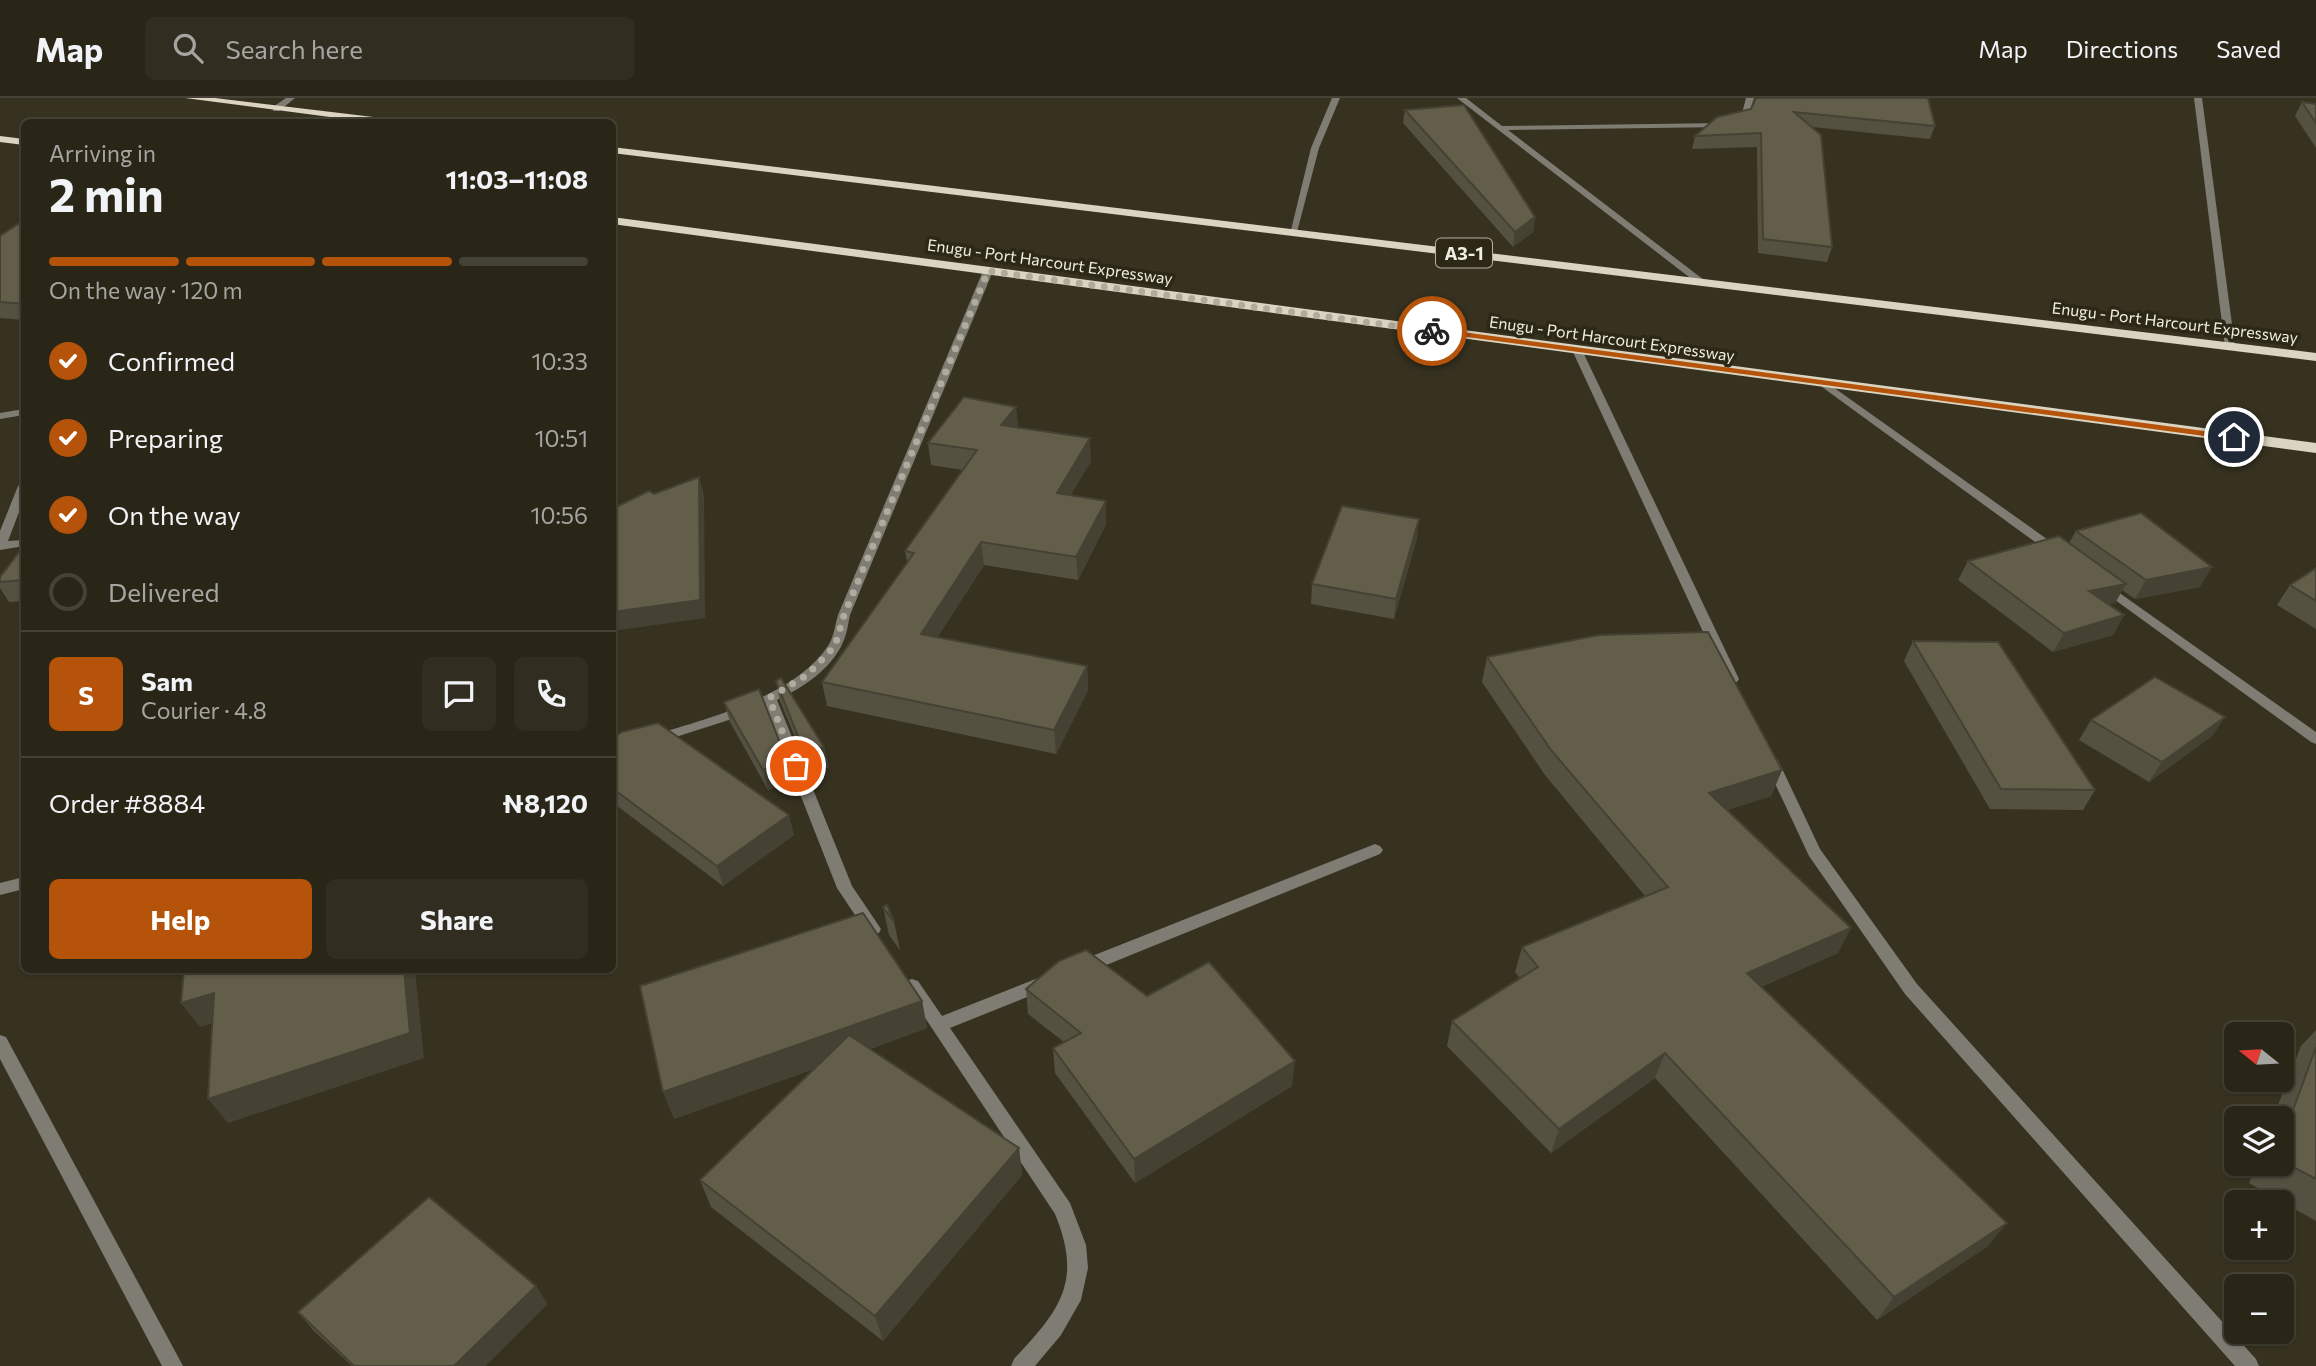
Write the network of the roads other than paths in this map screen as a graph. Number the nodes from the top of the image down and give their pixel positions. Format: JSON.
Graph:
{"nodes":[{"id":1,"x":190,"y":98,"type":"edge"},
{"id":2,"x":291,"y":98,"type":"edge"},
{"id":3,"x":1336,"y":98,"type":"edge"},
{"id":4,"x":1461,"y":98,"type":"edge"},
{"id":5,"x":1750,"y":98,"type":"edge"},
{"id":6,"x":2198,"y":98,"type":"edge"},
{"id":7,"x":276,"y":109,"type":"junction"},
{"id":8,"x":364,"y":119,"type":"edge"},
{"id":9,"x":1503,"y":128,"type":"junction"},
{"id":10,"x":0,"y":139,"type":"edge"},
{"id":11,"x":21,"y":142,"type":"edge"},
{"id":12,"x":616,"y":150,"type":"edge"},
{"id":13,"x":616,"y":221,"type":"edge"},
{"id":14,"x":1293,"y":232,"type":"junction"},
{"id":15,"x":988,"y":271,"type":"junction"},
{"id":16,"x":1701,"y":282,"type":"junction"},
{"id":17,"x":2230,"y":347,"type":"junction"},
{"id":18,"x":1577,"y":350,"type":"junction"},
{"id":19,"x":2316,"y":357,"type":"edge"},
{"id":20,"x":1826,"y":385,"type":"junction"},
{"id":21,"x":21,"y":412,"type":"edge"},
{"id":22,"x":0,"y":416,"type":"edge"},
{"id":23,"x":2316,"y":448,"type":"edge"},
{"id":24,"x":21,"y":494,"type":"edge"},
{"id":25,"x":21,"y":543,"type":"edge"},
{"id":26,"x":0,"y":546,"type":"edge"},
{"id":27,"x":2071,"y":562,"type":"edge"},
{"id":28,"x":2093,"y":578,"type":"edge"},
{"id":29,"x":1737,"y":689,"type":"edge"},
{"id":30,"x":769,"y":698,"type":"junction"},
{"id":31,"x":1761,"y":739,"type":"edge"},
{"id":32,"x":2316,"y":739,"type":"edge"},
{"id":33,"x":644,"y":742,"type":"edge"},
{"id":34,"x":1375,"y":850,"type":"dead end"},
{"id":35,"x":21,"y":884,"type":"edge"},
{"id":36,"x":0,"y":888,"type":"edge"},
{"id":37,"x":884,"y":945,"type":"edge"},
{"id":38,"x":900,"y":968,"type":"edge"},
{"id":39,"x":938,"y":1025,"type":"junction"},
{"id":40,"x":0,"y":1042,"type":"edge"},
{"id":41,"x":173,"y":1366,"type":"edge"},
{"id":42,"x":1021,"y":1366,"type":"edge"},
{"id":43,"x":2249,"y":1366,"type":"edge"}],
"edges":[{"from":1,"to":7,"type":"highway"},
{"from":2,"to":7,"type":"street"},
{"from":3,"to":14,"type":"street"},
{"from":4,"to":9,"type":"street"},
{"from":5,"to":9,"type":"street"},
{"from":6,"to":17,"type":"street"},
{"from":7,"to":8,"type":"highway"},
{"from":9,"to":16,"type":"street"},
{"from":10,"to":11,"type":"highway"},
{"from":12,"to":14,"type":"highway","name":"Enugu - Port Harcourt Expressway","number":"A3-1"},
{"from":13,"to":15,"type":"highway","name":"Enugu - Port Harcourt Expressway"},
{"from":14,"to":16,"type":"highway","name":"Enugu - Port Harcourt Expressway","number":"A3-1"},
{"from":15,"to":18,"type":"highway","name":"Enugu - Port Harcourt Expressway"},
{"from":15,"to":30,"type":"street"},
{"from":16,"to":17,"type":"highway","name":"Enugu - Port Harcourt Expressway","number":"A3-1"},
{"from":17,"to":19,"type":"highway","name":"Enugu - Port Harcourt Expressway","number":"A3-1"},
{"from":18,"to":20,"type":"highway","name":"Enugu - Port Harcourt Expressway"},
{"from":18,"to":29,"type":"street"},
{"from":20,"to":23,"type":"highway","name":"Enugu - Port Harcourt Expressway"},
{"from":20,"to":27,"type":"street"},
{"from":21,"to":22,"type":"street"},
{"from":24,"to":26,"type":"street"},
{"from":25,"to":26,"type":"street"},
{"from":28,"to":32,"type":"street"},
{"from":30,"to":33,"type":"street"},
{"from":30,"to":37,"type":"street"},
{"from":31,"to":43,"type":"street"},
{"from":34,"to":39,"type":"street"},
{"from":35,"to":36,"type":"street"},
{"from":38,"to":39,"type":"street"},
{"from":39,"to":42,"type":"street"},
{"from":40,"to":41,"type":"street"}]}
